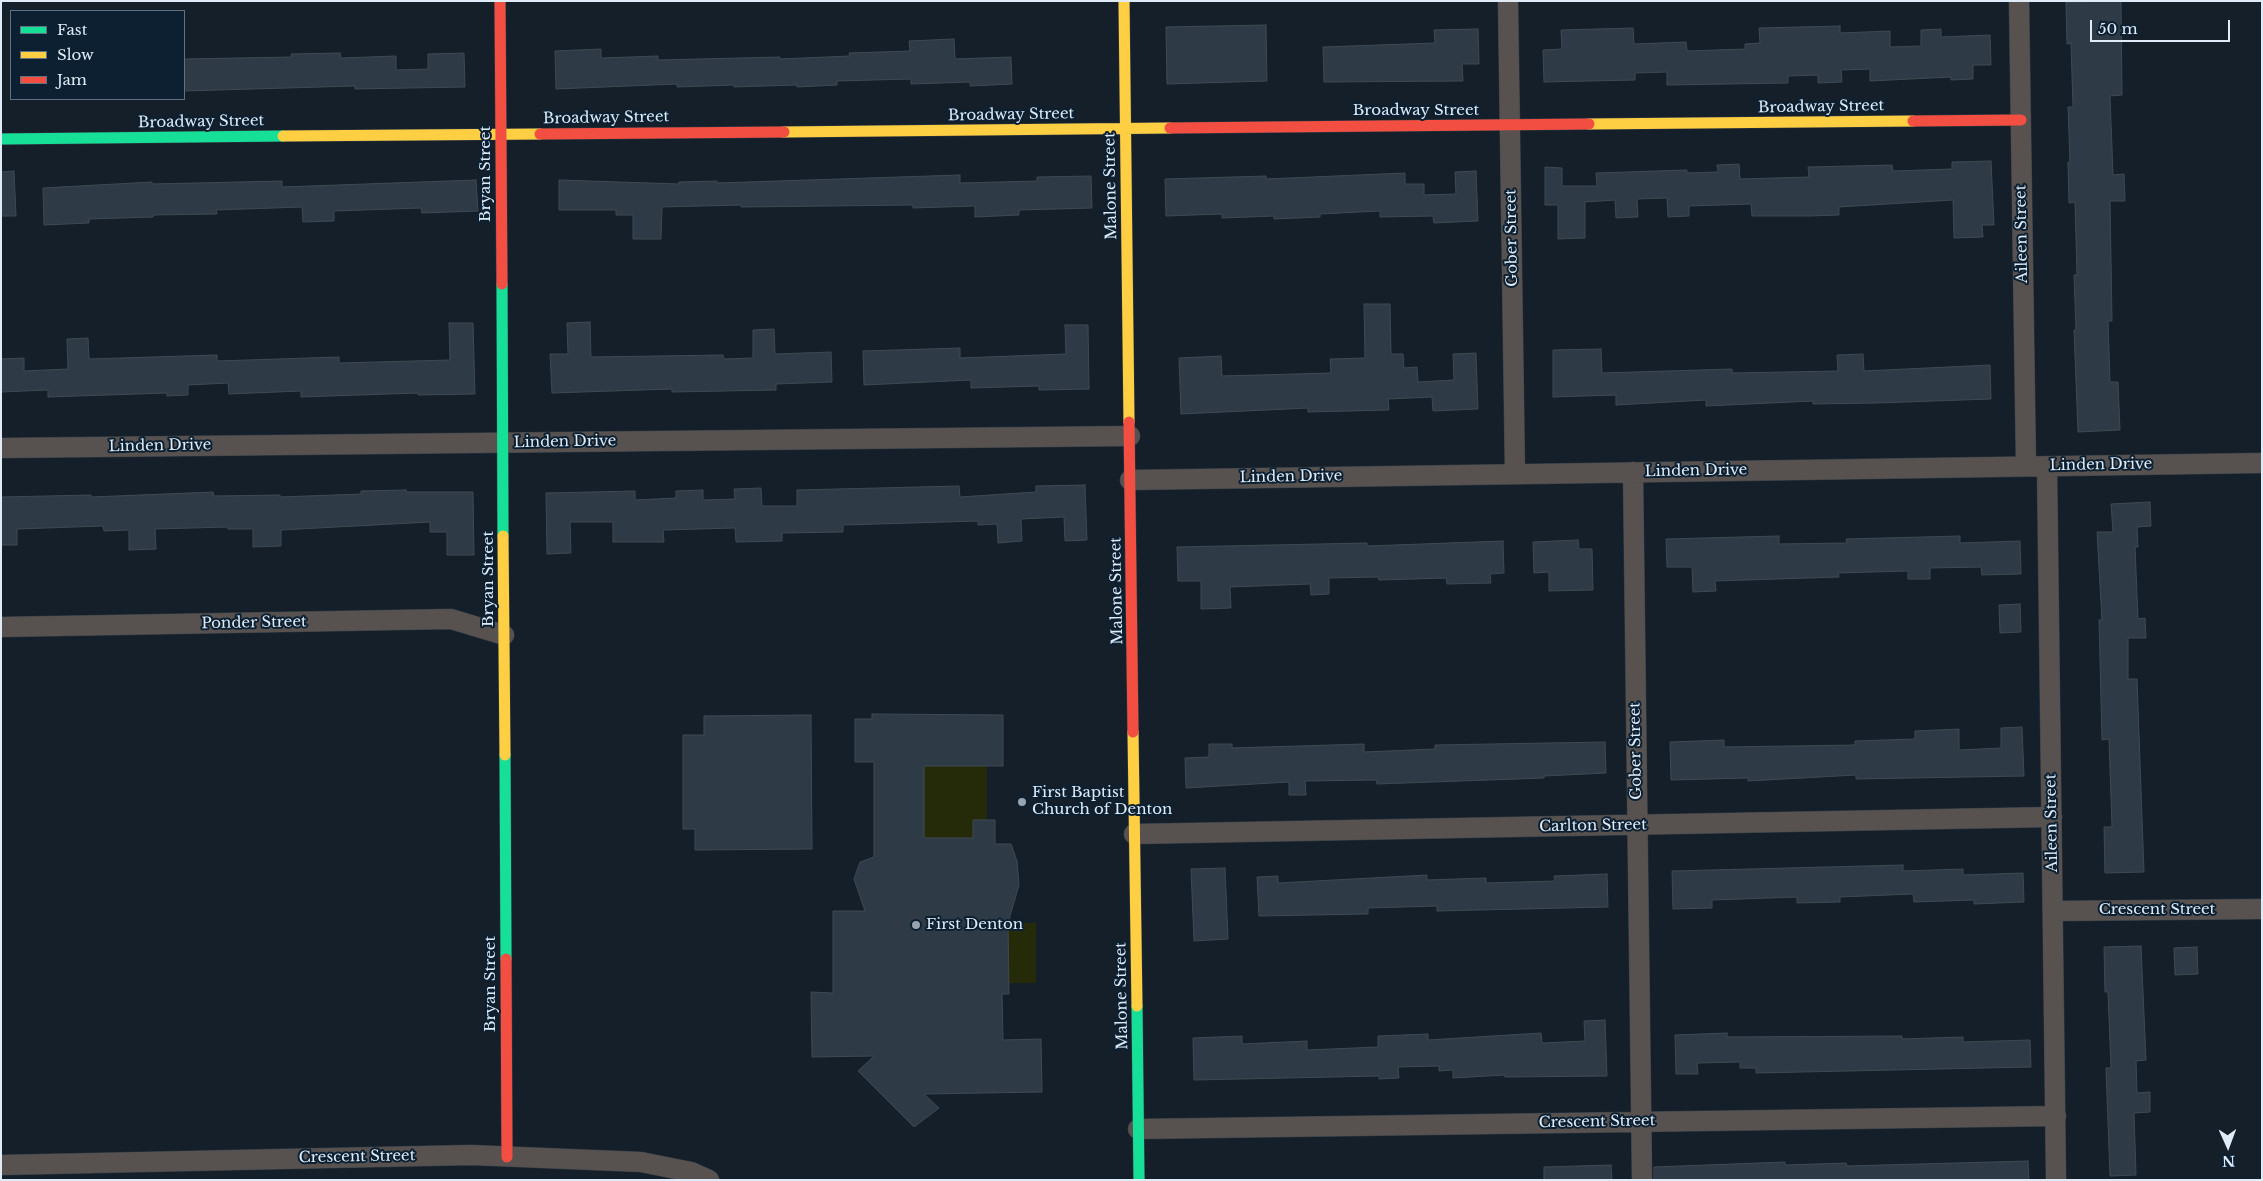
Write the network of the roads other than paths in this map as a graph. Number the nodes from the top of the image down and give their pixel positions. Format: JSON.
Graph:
{"nodes":[{"id":1,"x":500,"y":1,"type":"edge"},
{"id":2,"x":1124,"y":1,"type":"edge"},
{"id":3,"x":1508,"y":1,"type":"edge"},
{"id":4,"x":2019,"y":1,"type":"edge"},
{"id":5,"x":2021,"y":120,"type":"junction"},
{"id":6,"x":1510,"y":125,"type":"junction"},
{"id":7,"x":1126,"y":129,"type":"junction"},
{"id":8,"x":501,"y":134,"type":"junction"},
{"id":9,"x":1,"y":139,"type":"edge"},
{"id":10,"x":1130,"y":436,"type":"junction"},
{"id":11,"x":503,"y":443,"type":"junction"},
{"id":12,"x":1,"y":448,"type":"edge"},
{"id":13,"x":2262,"y":463,"type":"edge"},
{"id":14,"x":2026,"y":466,"type":"junction"},
{"id":15,"x":2047,"y":466,"type":"junction"},
{"id":16,"x":1632,"y":472,"type":"junction"},
{"id":17,"x":1515,"y":474,"type":"junction"},
{"id":18,"x":1130,"y":480,"type":"junction"},
{"id":19,"x":1,"y":627,"type":"edge"},
{"id":20,"x":504,"y":635,"type":"junction"},
{"id":21,"x":2052,"y":817,"type":"junction"},
{"id":22,"x":1637,"y":825,"type":"junction"},
{"id":23,"x":1134,"y":834,"type":"junction"},
{"id":24,"x":2262,"y":909,"type":"edge"},
{"id":25,"x":2053,"y":911,"type":"junction"},
{"id":26,"x":2056,"y":1116,"type":"junction"},
{"id":27,"x":1641,"y":1122,"type":"junction"},
{"id":28,"x":1138,"y":1129,"type":"junction"},
{"id":29,"x":507,"y":1157,"type":"junction"},
{"id":30,"x":1,"y":1165,"type":"edge"},
{"id":31,"x":709,"y":1180,"type":"edge"},
{"id":32,"x":1139,"y":1180,"type":"edge"},
{"id":33,"x":1642,"y":1180,"type":"edge"},
{"id":34,"x":2056,"y":1180,"type":"edge"}],
"edges":[{"from":1,"to":8,"type":"street","name":"Bryan Street"},
{"from":2,"to":7,"type":"street","name":"Malone Street"},
{"from":3,"to":6,"type":"street","name":"Gober Street"},
{"from":4,"to":5,"type":"street","name":"Aileen Street"},
{"from":5,"to":6,"type":"street","name":"Broadway Street"},
{"from":5,"to":14,"type":"street","name":"Aileen Street"},
{"from":6,"to":7,"type":"street","name":"Broadway Street"},
{"from":6,"to":17,"type":"street","name":"Gober Street"},
{"from":7,"to":8,"type":"street","name":"Broadway Street"},
{"from":7,"to":10,"type":"street","name":"Malone Street"},
{"from":8,"to":9,"type":"street","name":"Broadway Street"},
{"from":8,"to":11,"type":"street","name":"Bryan Street"},
{"from":10,"to":11,"type":"street","name":"Linden Drive"},
{"from":10,"to":18,"type":"street","name":"Malone Street"},
{"from":11,"to":12,"type":"street","name":"Linden Drive"},
{"from":11,"to":20,"type":"street","name":"Bryan Street"},
{"from":13,"to":15,"type":"street","name":"Linden Drive"},
{"from":14,"to":15,"type":"street","name":"Linden Drive"},
{"from":14,"to":16,"type":"street","name":"Linden Drive"},
{"from":15,"to":21,"type":"street","name":"Aileen Street"},
{"from":16,"to":17,"type":"street","name":"Linden Drive"},
{"from":16,"to":22,"type":"street","name":"Gober Street"},
{"from":17,"to":18,"type":"street","name":"Linden Drive"},
{"from":18,"to":23,"type":"street","name":"Malone Street"},
{"from":19,"to":20,"type":"street","name":"Ponder Street"},
{"from":20,"to":29,"type":"street","name":"Bryan Street"},
{"from":21,"to":22,"type":"street","name":"Carlton Street"},
{"from":21,"to":25,"type":"street","name":"Aileen Street"},
{"from":22,"to":23,"type":"street","name":"Carlton Street"},
{"from":22,"to":27,"type":"street","name":"Gober Street"},
{"from":23,"to":28,"type":"street","name":"Malone Street"},
{"from":24,"to":25,"type":"street","name":"Crescent Street"},
{"from":25,"to":26,"type":"street","name":"Aileen Street"},
{"from":26,"to":27,"type":"street","name":"Crescent Street"},
{"from":26,"to":34,"type":"street","name":"Aileen Street"},
{"from":27,"to":28,"type":"street","name":"Crescent Street"},
{"from":27,"to":33,"type":"street","name":"Gober Street"},
{"from":28,"to":32,"type":"street","name":"Malone Street"},
{"from":29,"to":30,"type":"street","name":"Crescent Street"},
{"from":29,"to":31,"type":"street","name":"Crescent Street"}]}
